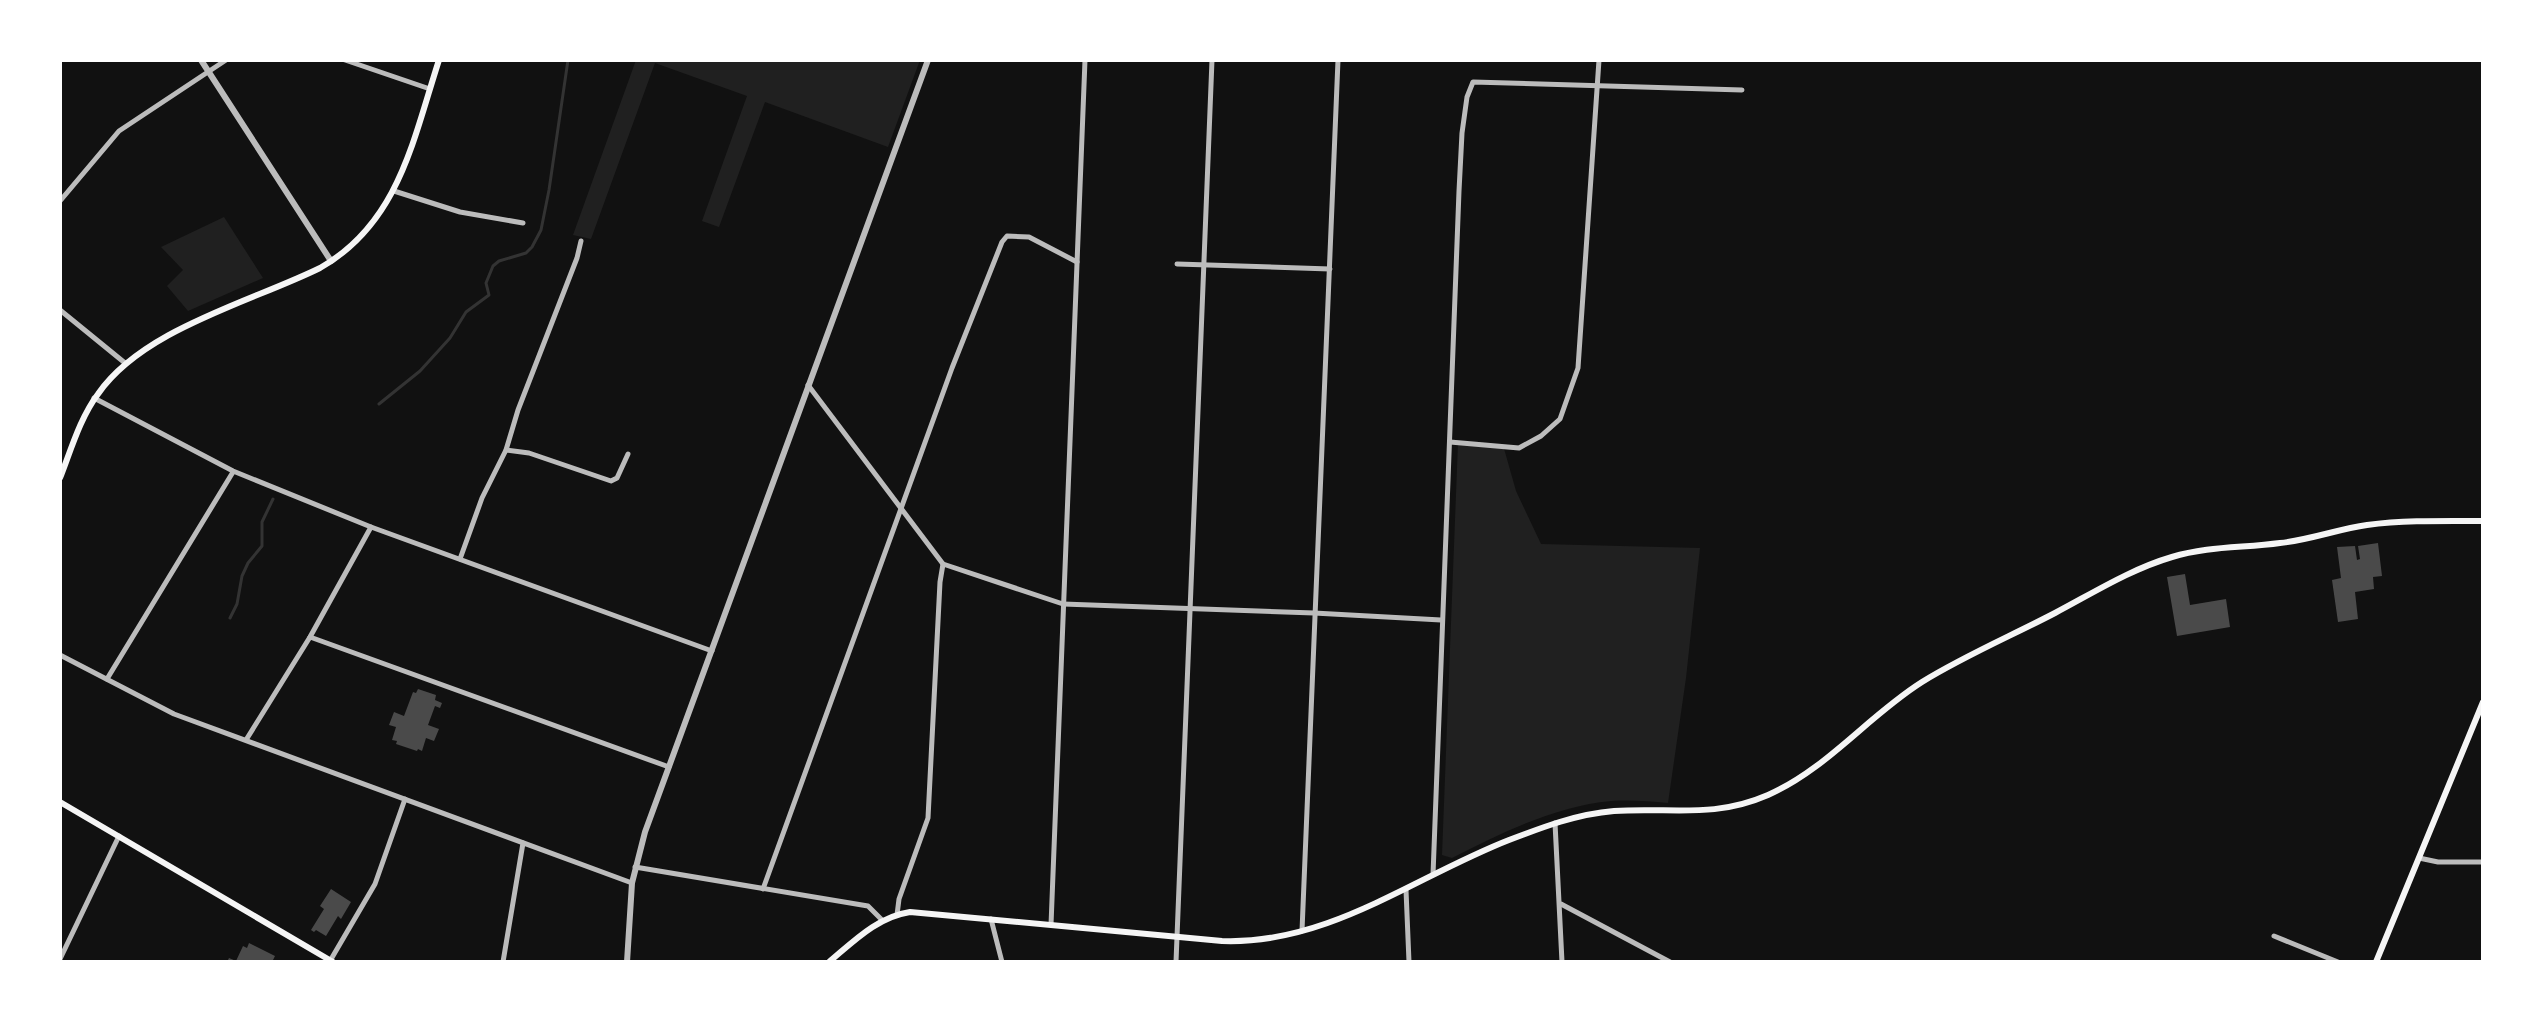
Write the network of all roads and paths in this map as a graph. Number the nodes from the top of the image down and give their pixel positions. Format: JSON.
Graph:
{"nodes":[{"id":1,"x":201,"y":60,"type":"edge"},
{"id":2,"x":226,"y":60,"type":"edge"},
{"id":3,"x":345,"y":60,"type":"edge"},
{"id":4,"x":439,"y":60,"type":"edge"},
{"id":5,"x":928,"y":60,"type":"edge"},
{"id":6,"x":1085,"y":60,"type":"edge"},
{"id":7,"x":1212,"y":60,"type":"edge"},
{"id":8,"x":1338,"y":60,"type":"edge"},
{"id":9,"x":1599,"y":60,"type":"edge"},
{"id":10,"x":208,"y":71,"type":"junction"},
{"id":11,"x":1598,"y":84,"type":"junction"},
{"id":12,"x":430,"y":89,"type":"junction"},
{"id":13,"x":1742,"y":90,"type":"dead end"},
{"id":14,"x":394,"y":191,"type":"junction"},
{"id":15,"x":60,"y":201,"type":"edge"},
{"id":16,"x":523,"y":223,"type":"dead end"},
{"id":17,"x":581,"y":241,"type":"dead end"},
{"id":18,"x":331,"y":261,"type":"junction"},
{"id":19,"x":1077,"y":262,"type":"junction"},
{"id":20,"x":1177,"y":264,"type":"dead end"},
{"id":21,"x":1204,"y":265,"type":"junction"},
{"id":22,"x":1330,"y":269,"type":"junction"},
{"id":23,"x":60,"y":310,"type":"edge"},
{"id":24,"x":125,"y":363,"type":"junction"},
{"id":25,"x":808,"y":385,"type":"junction"},
{"id":26,"x":94,"y":398,"type":"junction"},
{"id":27,"x":1450,"y":442,"type":"junction"},
{"id":28,"x":506,"y":450,"type":"junction"},
{"id":29,"x":628,"y":454,"type":"dead end"},
{"id":30,"x":233,"y":471,"type":"junction"},
{"id":31,"x":60,"y":478,"type":"edge"},
{"id":32,"x":903,"y":510,"type":"junction"},
{"id":33,"x":2483,"y":521,"type":"edge"},
{"id":34,"x":371,"y":527,"type":"junction"},
{"id":35,"x":460,"y":559,"type":"junction"},
{"id":36,"x":943,"y":564,"type":"junction"},
{"id":37,"x":1063,"y":604,"type":"junction"},
{"id":38,"x":1190,"y":609,"type":"junction"},
{"id":39,"x":1314,"y":613,"type":"junction"},
{"id":40,"x":1441,"y":620,"type":"junction"},
{"id":41,"x":310,"y":637,"type":"junction"},
{"id":42,"x":712,"y":651,"type":"junction"},
{"id":43,"x":60,"y":655,"type":"edge"},
{"id":44,"x":107,"y":679,"type":"junction"},
{"id":45,"x":2483,"y":702,"type":"edge"},
{"id":46,"x":246,"y":740,"type":"junction"},
{"id":47,"x":669,"y":767,"type":"junction"},
{"id":48,"x":405,"y":799,"type":"junction"},
{"id":49,"x":60,"y":802,"type":"edge"},
{"id":50,"x":1555,"y":823,"type":"junction"},
{"id":51,"x":119,"y":836,"type":"junction"},
{"id":52,"x":523,"y":843,"type":"junction"},
{"id":53,"x":2419,"y":858,"type":"junction"},
{"id":54,"x":2483,"y":862,"type":"edge"},
{"id":55,"x":634,"y":867,"type":"junction"},
{"id":56,"x":1433,"y":876,"type":"junction"},
{"id":57,"x":632,"y":883,"type":"junction"},
{"id":58,"x":763,"y":889,"type":"junction"},
{"id":59,"x":1406,"y":890,"type":"junction"},
{"id":60,"x":1560,"y":904,"type":"junction"},
{"id":61,"x":897,"y":915,"type":"junction"},
{"id":62,"x":991,"y":919,"type":"junction"},
{"id":63,"x":882,"y":920,"type":"junction"},
{"id":64,"x":1051,"y":925,"type":"junction"},
{"id":65,"x":1302,"y":932,"type":"junction"},
{"id":66,"x":2274,"y":936,"type":"dead end"},
{"id":67,"x":1177,"y":938,"type":"junction"},
{"id":68,"x":60,"y":959,"type":"edge"},
{"id":69,"x":332,"y":961,"type":"edge"},
{"id":70,"x":503,"y":962,"type":"edge"},
{"id":71,"x":627,"y":962,"type":"edge"},
{"id":72,"x":829,"y":962,"type":"edge"},
{"id":73,"x":1002,"y":962,"type":"edge"},
{"id":74,"x":1176,"y":962,"type":"edge"},
{"id":75,"x":1409,"y":962,"type":"edge"},
{"id":76,"x":1562,"y":962,"type":"edge"},
{"id":77,"x":1670,"y":962,"type":"edge"},
{"id":78,"x":2338,"y":962,"type":"edge"},
{"id":79,"x":2376,"y":962,"type":"edge"}],
"edges":[{"from":1,"to":10,"type":"street"},
{"from":2,"to":10,"type":"street"},
{"from":3,"to":12,"type":"street"},
{"from":4,"to":12,"type":"main road"},
{"from":5,"to":25,"type":"street"},
{"from":6,"to":19,"type":"street"},
{"from":7,"to":21,"type":"street"},
{"from":8,"to":22,"type":"street"},
{"from":9,"to":11,"type":"street"},
{"from":10,"to":15,"type":"street"},
{"from":10,"to":18,"type":"street"},
{"from":11,"to":13,"type":"street"},
{"from":11,"to":27,"type":"street"},
{"from":11,"to":27,"type":"street"},
{"from":12,"to":14,"type":"main road"},
{"from":14,"to":16,"type":"street"},
{"from":14,"to":18,"type":"main road"},
{"from":17,"to":28,"type":"street"},
{"from":18,"to":24,"type":"main road"},
{"from":19,"to":32,"type":"street"},
{"from":19,"to":37,"type":"street"},
{"from":20,"to":21,"type":"street"},
{"from":21,"to":22,"type":"street"},
{"from":21,"to":38,"type":"street"},
{"from":22,"to":39,"type":"street"},
{"from":23,"to":24,"type":"street"},
{"from":24,"to":26,"type":"main road"},
{"from":25,"to":32,"type":"street"},
{"from":25,"to":42,"type":"street"},
{"from":26,"to":30,"type":"street"},
{"from":26,"to":31,"type":"main road"},
{"from":27,"to":40,"type":"street"},
{"from":28,"to":29,"type":"street"},
{"from":28,"to":35,"type":"street"},
{"from":30,"to":34,"type":"street"},
{"from":30,"to":44,"type":"street"},
{"from":32,"to":36,"type":"street"},
{"from":32,"to":58,"type":"street"},
{"from":33,"to":50,"type":"main road"},
{"from":34,"to":35,"type":"street"},
{"from":34,"to":41,"type":"street"},
{"from":35,"to":42,"type":"street"},
{"from":36,"to":37,"type":"street"},
{"from":36,"to":61,"type":"street"},
{"from":37,"to":38,"type":"street"},
{"from":37,"to":64,"type":"street"},
{"from":38,"to":39,"type":"street"},
{"from":38,"to":67,"type":"street"},
{"from":39,"to":40,"type":"street"},
{"from":39,"to":65,"type":"street"},
{"from":40,"to":56,"type":"street"},
{"from":41,"to":46,"type":"street"},
{"from":41,"to":47,"type":"street"},
{"from":42,"to":47,"type":"street"},
{"from":43,"to":44,"type":"street"},
{"from":44,"to":46,"type":"street"},
{"from":45,"to":53,"type":"main road"},
{"from":46,"to":48,"type":"street"},
{"from":47,"to":55,"type":"street"},
{"from":48,"to":52,"type":"street"},
{"from":48,"to":69,"type":"street"},
{"from":49,"to":51,"type":"main road"},
{"from":50,"to":56,"type":"main road"},
{"from":50,"to":60,"type":"street"},
{"from":51,"to":68,"type":"street"},
{"from":51,"to":69,"type":"main road"},
{"from":52,"to":57,"type":"street"},
{"from":52,"to":70,"type":"street"},
{"from":53,"to":54,"type":"street"},
{"from":53,"to":79,"type":"main road"},
{"from":55,"to":57,"type":"street"},
{"from":55,"to":58,"type":"street"},
{"from":56,"to":59,"type":"main road"},
{"from":57,"to":71,"type":"street"},
{"from":58,"to":63,"type":"street"},
{"from":59,"to":65,"type":"main road"},
{"from":59,"to":75,"type":"street"},
{"from":60,"to":76,"type":"street"},
{"from":60,"to":77,"type":"street"},
{"from":61,"to":62,"type":"main road"},
{"from":61,"to":63,"type":"main road"},
{"from":62,"to":64,"type":"main road"},
{"from":62,"to":73,"type":"street"},
{"from":63,"to":72,"type":"main road"},
{"from":64,"to":67,"type":"main road"},
{"from":65,"to":67,"type":"main road"},
{"from":66,"to":78,"type":"street"},
{"from":67,"to":74,"type":"street"}]}
